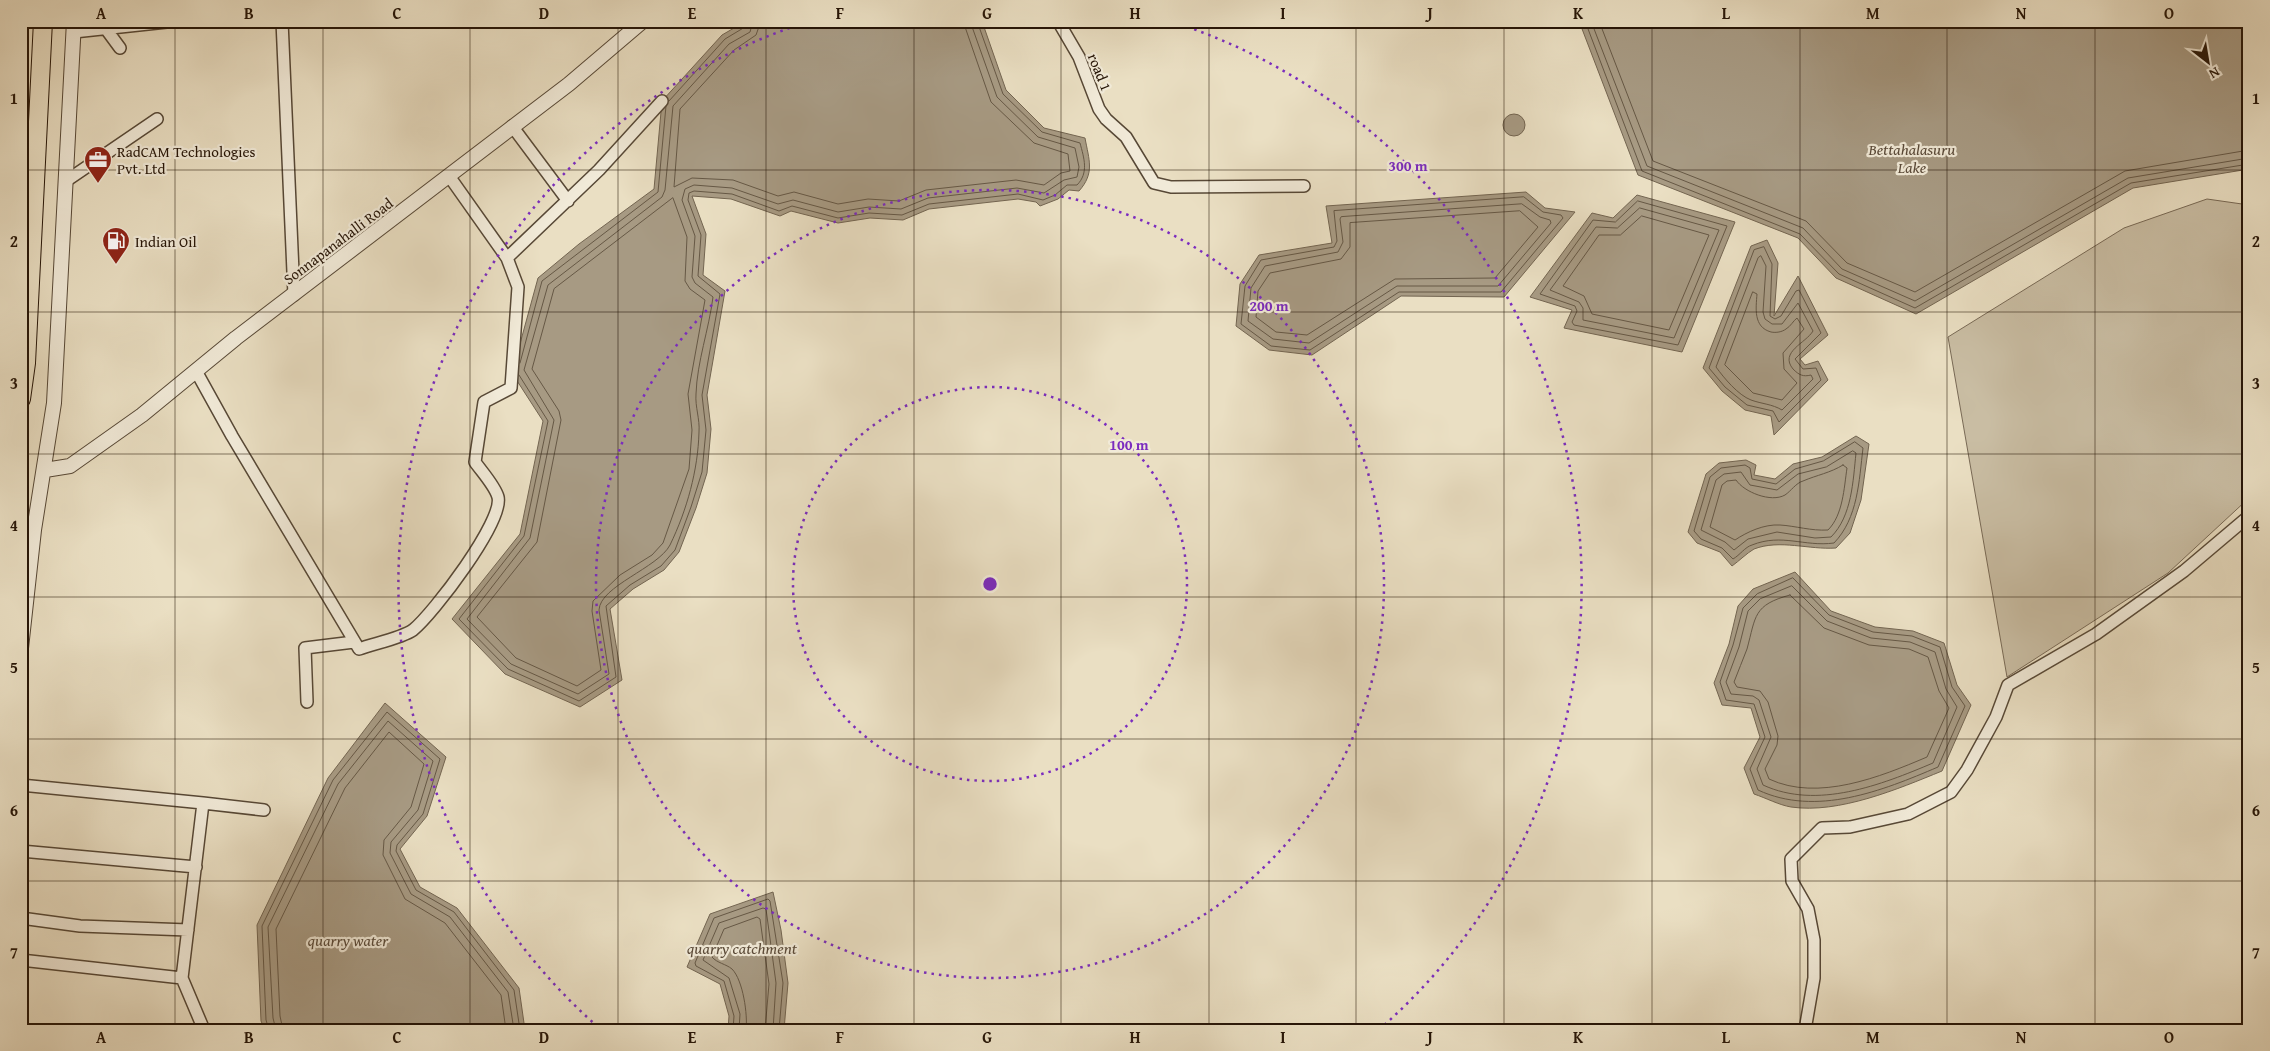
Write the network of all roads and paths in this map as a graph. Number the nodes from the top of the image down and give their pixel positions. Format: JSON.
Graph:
{"nodes":[{"id":1,"x":43,"y":21,"type":"edge"},
{"id":2,"x":176,"y":21,"type":"edge"},
{"id":3,"x":282,"y":21,"type":"edge"},
{"id":4,"x":643,"y":21,"type":"edge"},
{"id":5,"x":1058,"y":21,"type":"edge"},
{"id":6,"x":74,"y":27,"type":"edge"},
{"id":7,"x":106,"y":29,"type":"junction"},
{"id":8,"x":120,"y":48,"type":"dead end"},
{"id":9,"x":662,"y":101,"type":"dead end"},
{"id":10,"x":157,"y":120,"type":"dead end"},
{"id":11,"x":512,"y":126,"type":"junction"},
{"id":12,"x":449,"y":176,"type":"junction"},
{"id":13,"x":66,"y":181,"type":"junction"},
{"id":14,"x":1304,"y":186,"type":"dead end"},
{"id":15,"x":568,"y":201,"type":"junction"},
{"id":16,"x":508,"y":258,"type":"junction"},
{"id":17,"x":294,"y":295,"type":"junction"},
{"id":18,"x":196,"y":371,"type":"junction"},
{"id":19,"x":21,"y":399,"type":"edge"},
{"id":20,"x":45,"y":470,"type":"junction"},
{"id":21,"x":2249,"y":516,"type":"edge"},
{"id":22,"x":354,"y":642,"type":"junction"},
{"id":23,"x":21,"y":648,"type":"edge"},
{"id":24,"x":306,"y":702,"type":"dead end"},
{"id":25,"x":21,"y":785,"type":"edge"},
{"id":26,"x":203,"y":803,"type":"junction"},
{"id":27,"x":264,"y":810,"type":"dead end"},
{"id":28,"x":21,"y":851,"type":"edge"},
{"id":29,"x":196,"y":867,"type":"junction"},
{"id":30,"x":21,"y":918,"type":"edge"},
{"id":31,"x":188,"y":930,"type":"junction"},
{"id":32,"x":21,"y":960,"type":"edge"},
{"id":33,"x":182,"y":978,"type":"junction"},
{"id":34,"x":204,"y":1030,"type":"edge"},
{"id":35,"x":1805,"y":1030,"type":"edge"}],
"edges":[{"from":1,"to":19,"type":"highway"},
{"from":2,"to":7,"type":"street"},
{"from":3,"to":17,"type":"street"},
{"from":4,"to":11,"type":"street","name":"Sonnapanahalli Road"},
{"from":5,"to":14,"type":"street","name":"road 1"},
{"from":6,"to":7,"type":"street"},
{"from":6,"to":13,"type":"street"},
{"from":7,"to":8,"type":"street"},
{"from":9,"to":15,"type":"street"},
{"from":10,"to":13,"type":"street"},
{"from":11,"to":12,"type":"street","name":"Sonnapanahalli Road"},
{"from":11,"to":15,"type":"street"},
{"from":12,"to":16,"type":"street"},
{"from":12,"to":17,"type":"street","name":"Sonnapanahalli Road"},
{"from":13,"to":20,"type":"street"},
{"from":15,"to":16,"type":"street"},
{"from":16,"to":22,"type":"street"},
{"from":17,"to":18,"type":"street","name":"Sonnapanahalli Road"},
{"from":18,"to":20,"type":"street","name":"Sonnapanahalli Road"},
{"from":18,"to":22,"type":"street"},
{"from":20,"to":23,"type":"street"},
{"from":21,"to":35,"type":"street"},
{"from":22,"to":24,"type":"street"},
{"from":25,"to":26,"type":"street"},
{"from":26,"to":27,"type":"street"},
{"from":26,"to":29,"type":"street"},
{"from":28,"to":29,"type":"street"},
{"from":29,"to":31,"type":"street"},
{"from":30,"to":31,"type":"street"},
{"from":31,"to":33,"type":"street"},
{"from":32,"to":33,"type":"street"},
{"from":33,"to":34,"type":"street"}]}
